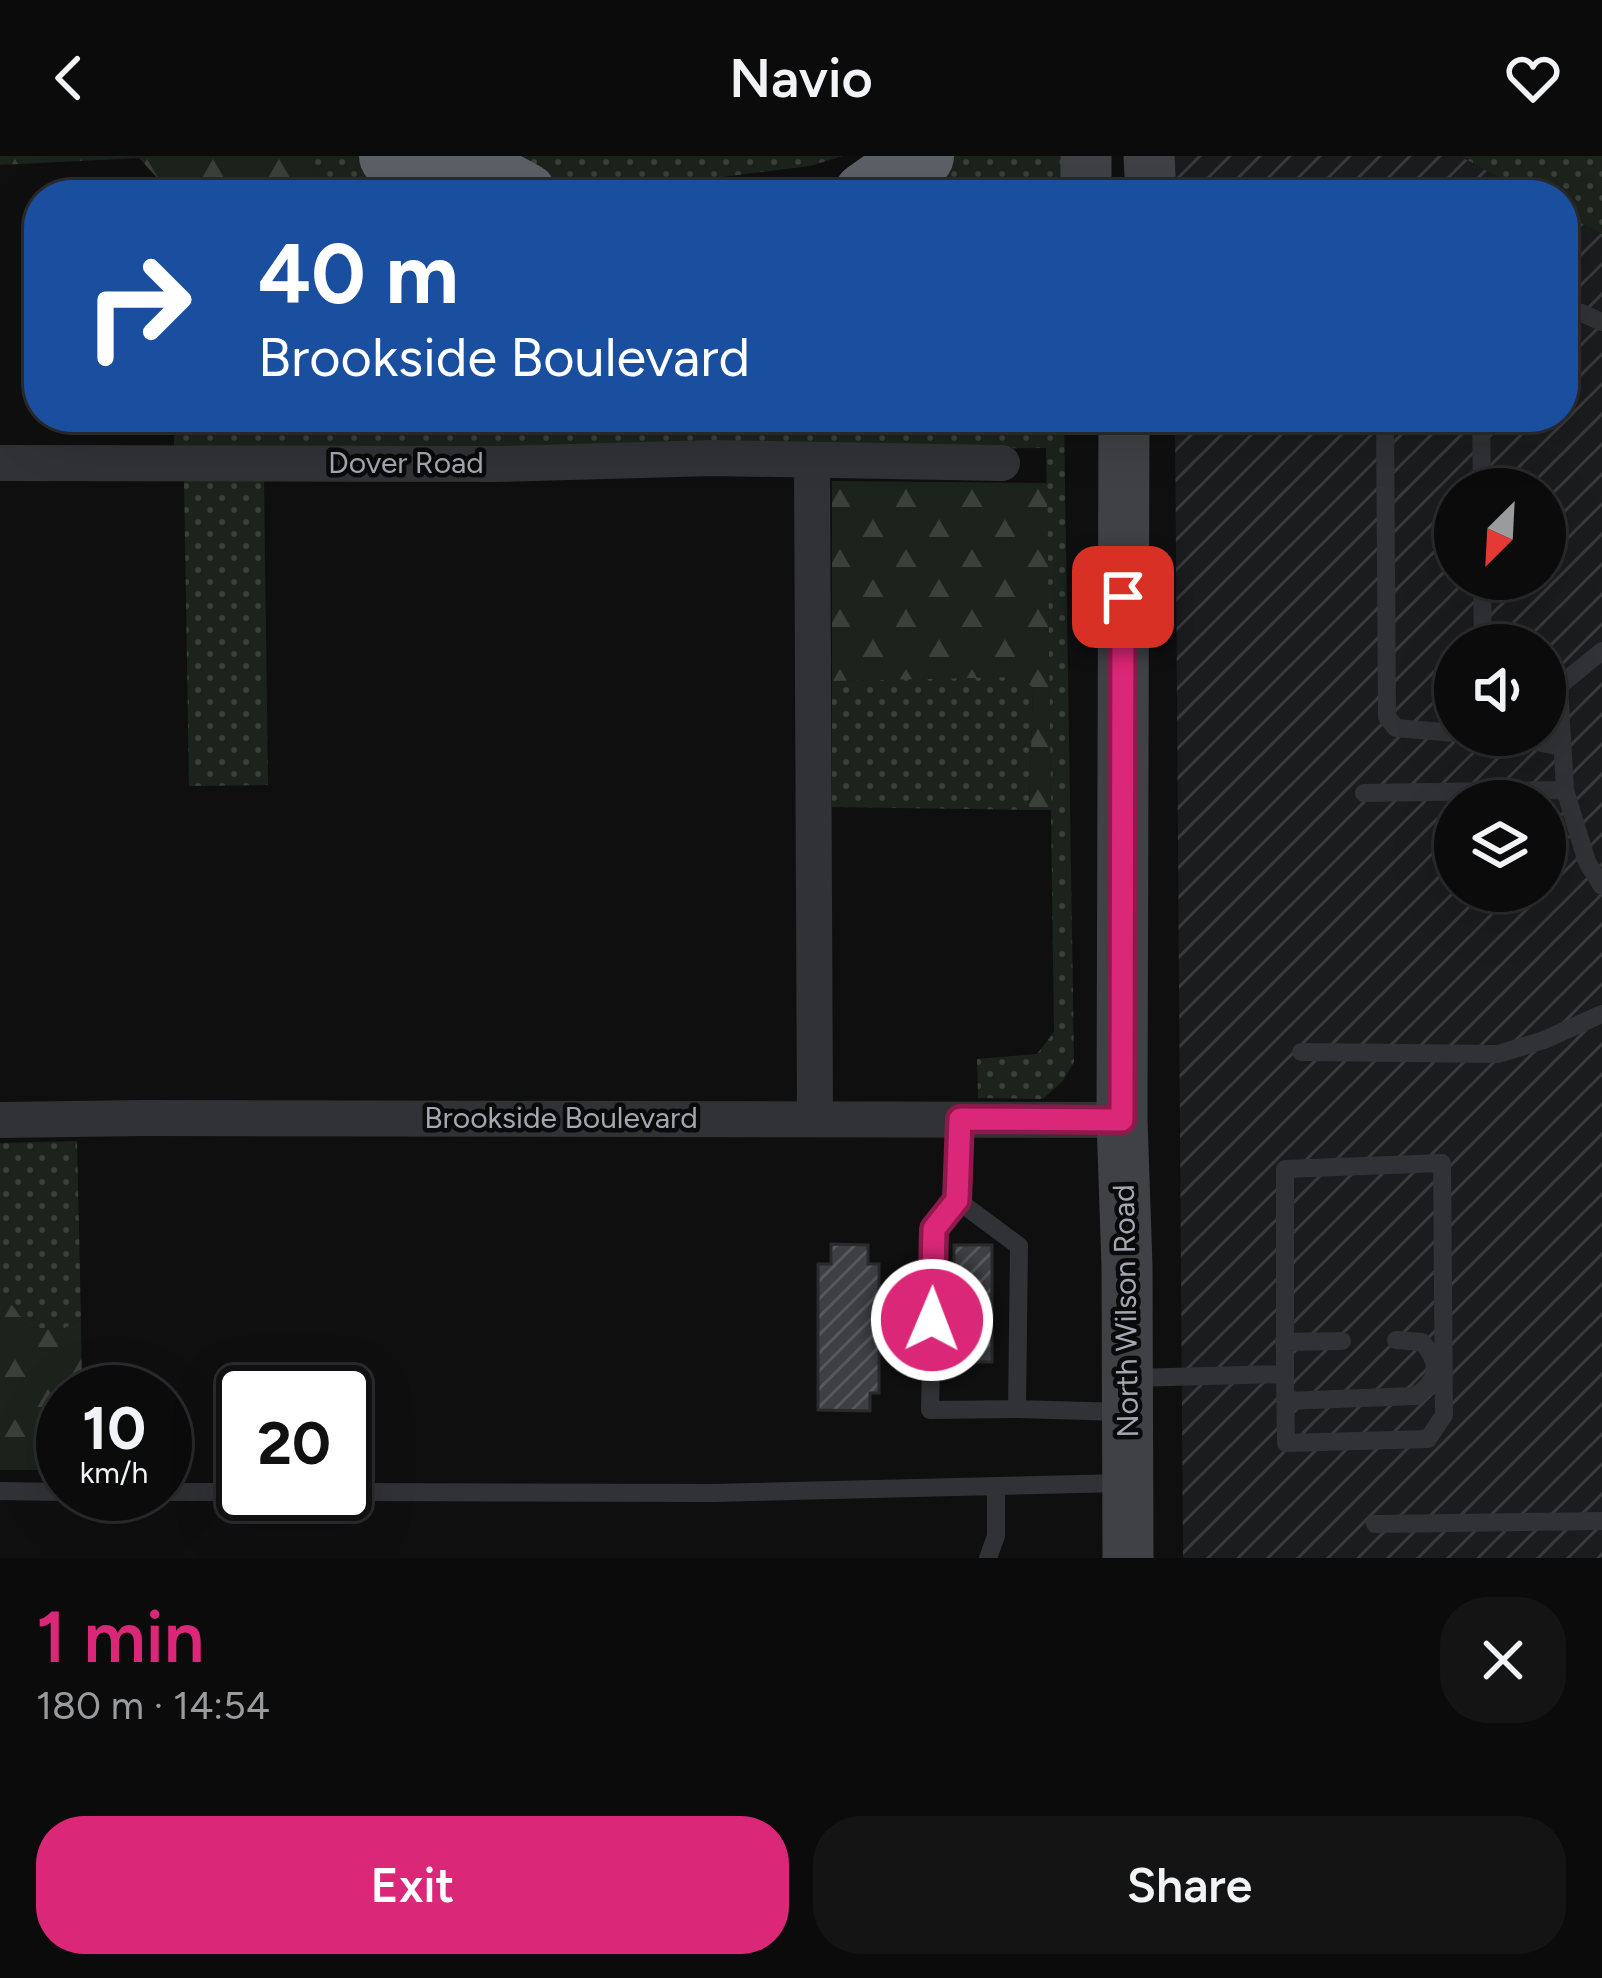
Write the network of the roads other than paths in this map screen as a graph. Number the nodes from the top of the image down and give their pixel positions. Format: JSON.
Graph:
{"nodes":[{"id":1,"x":392,"y":156,"type":"edge"},
{"id":2,"x":466,"y":156,"type":"edge"},
{"id":3,"x":921,"y":156,"type":"edge"},
{"id":4,"x":415,"y":180,"type":"edge"},
{"id":5,"x":496,"y":180,"type":"edge"},
{"id":6,"x":887,"y":180,"type":"edge"},
{"id":7,"x":1124,"y":432,"type":"edge"},
{"id":8,"x":1385,"y":432,"type":"edge"},
{"id":9,"x":1481,"y":432,"type":"edge"},
{"id":10,"x":812,"y":460,"type":"junction"},
{"id":11,"x":0,"y":463,"type":"edge"},
{"id":12,"x":1002,"y":463,"type":"dead end"},
{"id":13,"x":1482,"y":468,"type":"edge"},
{"id":14,"x":1602,"y":651,"type":"edge"},
{"id":15,"x":1566,"y":680,"type":"edge"},
{"id":16,"x":1434,"y":731,"type":"edge"},
{"id":17,"x":1434,"y":792,"type":"edge"},
{"id":18,"x":1364,"y":793,"type":"dead end"},
{"id":19,"x":1566,"y":796,"type":"edge"},
{"id":20,"x":1602,"y":886,"type":"edge"},
{"id":21,"x":1602,"y":1014,"type":"edge"},
{"id":22,"x":1301,"y":1052,"type":"dead end"},
{"id":23,"x":815,"y":1119,"type":"junction"},
{"id":24,"x":960,"y":1119,"type":"junction"},
{"id":25,"x":0,"y":1120,"type":"edge"},
{"id":26,"x":1122,"y":1120,"type":"junction"},
{"id":27,"x":957,"y":1200,"type":"junction"},
{"id":28,"x":1396,"y":1340,"type":"dead end"},
{"id":29,"x":1342,"y":1341,"type":"dead end"},
{"id":30,"x":1284,"y":1342,"type":"junction"},
{"id":31,"x":1285,"y":1374,"type":"junction"},
{"id":32,"x":1128,"y":1395,"type":"junction"},
{"id":33,"x":1285,"y":1401,"type":"junction"},
{"id":34,"x":1016,"y":1409,"type":"junction"},
{"id":35,"x":1128,"y":1483,"type":"junction"},
{"id":36,"x":997,"y":1486,"type":"junction"},
{"id":37,"x":0,"y":1491,"type":"edge"},
{"id":38,"x":36,"y":1492,"type":"edge"},
{"id":39,"x":372,"y":1492,"type":"edge"},
{"id":40,"x":1602,"y":1521,"type":"edge"},
{"id":41,"x":1375,"y":1524,"type":"dead end"},
{"id":42,"x":988,"y":1558,"type":"edge"},
{"id":43,"x":1128,"y":1558,"type":"edge"}],
"edges":[{"from":1,"to":4,"type":"highway"},
{"from":2,"to":5,"type":"highway"},
{"from":3,"to":6,"type":"highway"},
{"from":7,"to":26,"type":"main road","name":"North Wilson Road"},
{"from":8,"to":16,"type":"lane"},
{"from":9,"to":13,"type":"lane"},
{"from":10,"to":11,"type":"street","name":"Dover Road"},
{"from":10,"to":12,"type":"street","name":"Dover Road"},
{"from":10,"to":23,"type":"street"},
{"from":14,"to":15,"type":"lane"},
{"from":17,"to":18,"type":"lane"},
{"from":19,"to":20,"type":"lane"},
{"from":21,"to":22,"type":"lane"},
{"from":23,"to":24,"type":"street","name":"Brookside Boulevard"},
{"from":23,"to":25,"type":"street","name":"Brookside Boulevard"},
{"from":24,"to":26,"type":"street","name":"Brookside Boulevard"},
{"from":24,"to":27,"type":"lane"},
{"from":26,"to":32,"type":"main road","name":"North Wilson Road"},
{"from":27,"to":34,"type":"lane"},
{"from":27,"to":34,"type":"lane"},
{"from":28,"to":33,"type":"lane"},
{"from":29,"to":30,"type":"lane"},
{"from":30,"to":31,"type":"lane"},
{"from":30,"to":33,"type":"lane"},
{"from":31,"to":32,"type":"lane"},
{"from":31,"to":33,"type":"lane"},
{"from":32,"to":34,"type":"lane"},
{"from":32,"to":35,"type":"main road","name":"North Wilson Road"},
{"from":35,"to":36,"type":"lane"},
{"from":35,"to":43,"type":"main road","name":"North Wilson Road"},
{"from":36,"to":39,"type":"lane"},
{"from":36,"to":42,"type":"lane"},
{"from":37,"to":38,"type":"lane"},
{"from":40,"to":41,"type":"lane"}]}
